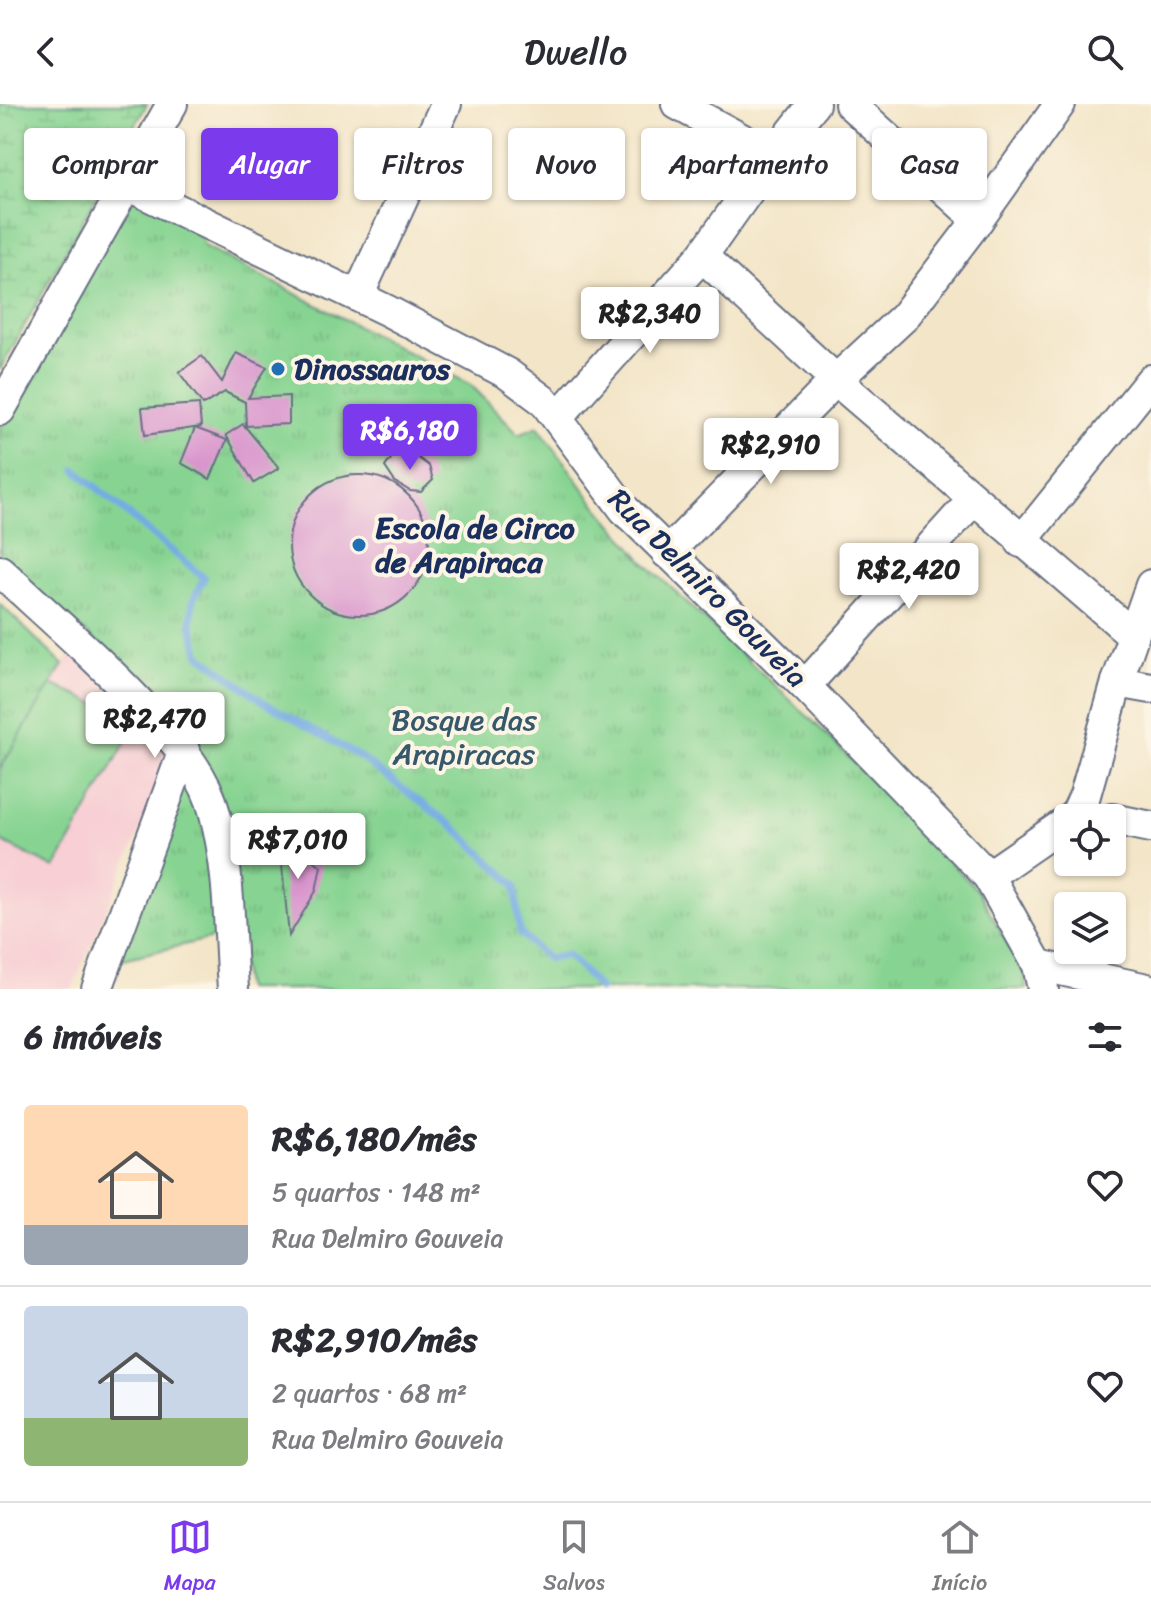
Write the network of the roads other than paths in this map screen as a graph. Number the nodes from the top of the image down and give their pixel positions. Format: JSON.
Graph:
{"nodes":[{"id":1,"x":172,"y":104,"type":"edge"},
{"id":2,"x":446,"y":104,"type":"edge"},
{"id":3,"x":677,"y":104,"type":"edge"},
{"id":4,"x":814,"y":104,"type":"edge"},
{"id":5,"x":850,"y":104,"type":"edge"},
{"id":6,"x":1060,"y":104,"type":"edge"},
{"id":7,"x":159,"y":128,"type":"edge"},
{"id":8,"x":721,"y":128,"type":"edge"},
{"id":9,"x":795,"y":128,"type":"edge"},
{"id":10,"x":119,"y":200,"type":"edge"},
{"id":11,"x":158,"y":200,"type":"edge"},
{"id":12,"x":742,"y":200,"type":"edge"},
{"id":13,"x":978,"y":220,"type":"junction"},
{"id":14,"x":702,"y":256,"type":"junction"},
{"id":15,"x":358,"y":296,"type":"junction"},
{"id":16,"x":836,"y":380,"type":"junction"},
{"id":17,"x":1151,"y":380,"type":"edge"},
{"id":18,"x":0,"y":410,"type":"edge"},
{"id":19,"x":557,"y":418,"type":"junction"},
{"id":20,"x":973,"y":500,"type":"junction"},
{"id":21,"x":1021,"y":542,"type":"junction"},
{"id":22,"x":667,"y":553,"type":"junction"},
{"id":23,"x":0,"y":571,"type":"edge"},
{"id":24,"x":1151,"y":585,"type":"edge"},
{"id":25,"x":1133,"y":635,"type":"junction"},
{"id":26,"x":1117,"y":682,"type":"junction"},
{"id":27,"x":805,"y":686,"type":"junction"},
{"id":28,"x":1151,"y":688,"type":"edge"},
{"id":29,"x":184,"y":750,"type":"junction"},
{"id":30,"x":1080,"y":804,"type":"edge"},
{"id":31,"x":1126,"y":822,"type":"edge"},
{"id":32,"x":1151,"y":827,"type":"edge"},
{"id":33,"x":1054,"y":830,"type":"edge"},
{"id":34,"x":988,"y":876,"type":"junction"},
{"id":35,"x":1041,"y":977,"type":"edge"},
{"id":36,"x":97,"y":989,"type":"edge"},
{"id":37,"x":233,"y":989,"type":"edge"},
{"id":38,"x":1147,"y":989,"type":"edge"}],
"edges":[{"from":1,"to":7,"type":"street"},
{"from":2,"to":15,"type":"street"},
{"from":3,"to":8,"type":"street"},
{"from":4,"to":9,"type":"street"},
{"from":5,"to":13,"type":"street"},
{"from":6,"to":13,"type":"street"},
{"from":10,"to":18,"type":"street"},
{"from":11,"to":15,"type":"street","name":"Rua Delmiro Gouveia"},
{"from":12,"to":14,"type":"street"},
{"from":13,"to":16,"type":"street"},
{"from":14,"to":16,"type":"street"},
{"from":14,"to":19,"type":"street"},
{"from":15,"to":19,"type":"street","name":"Rua Delmiro Gouveia"},
{"from":16,"to":20,"type":"street"},
{"from":16,"to":22,"type":"street"},
{"from":17,"to":21,"type":"street"},
{"from":19,"to":22,"type":"street","name":"Rua Delmiro Gouveia"},
{"from":20,"to":21,"type":"street"},
{"from":20,"to":27,"type":"street"},
{"from":21,"to":25,"type":"street"},
{"from":22,"to":27,"type":"street","name":"Rua Delmiro Gouveia"},
{"from":23,"to":29,"type":"street"},
{"from":24,"to":25,"type":"street"},
{"from":25,"to":26,"type":"street"},
{"from":26,"to":28,"type":"street"},
{"from":26,"to":30,"type":"street"},
{"from":27,"to":34,"type":"street","name":"Rua Delmiro Gouveia"},
{"from":29,"to":36,"type":"street"},
{"from":29,"to":37,"type":"street"},
{"from":31,"to":32,"type":"street"},
{"from":33,"to":34,"type":"street"},
{"from":34,"to":35,"type":"street","name":"Rua Delmiro Gouveia"},
{"from":35,"to":38,"type":"street"}]}
